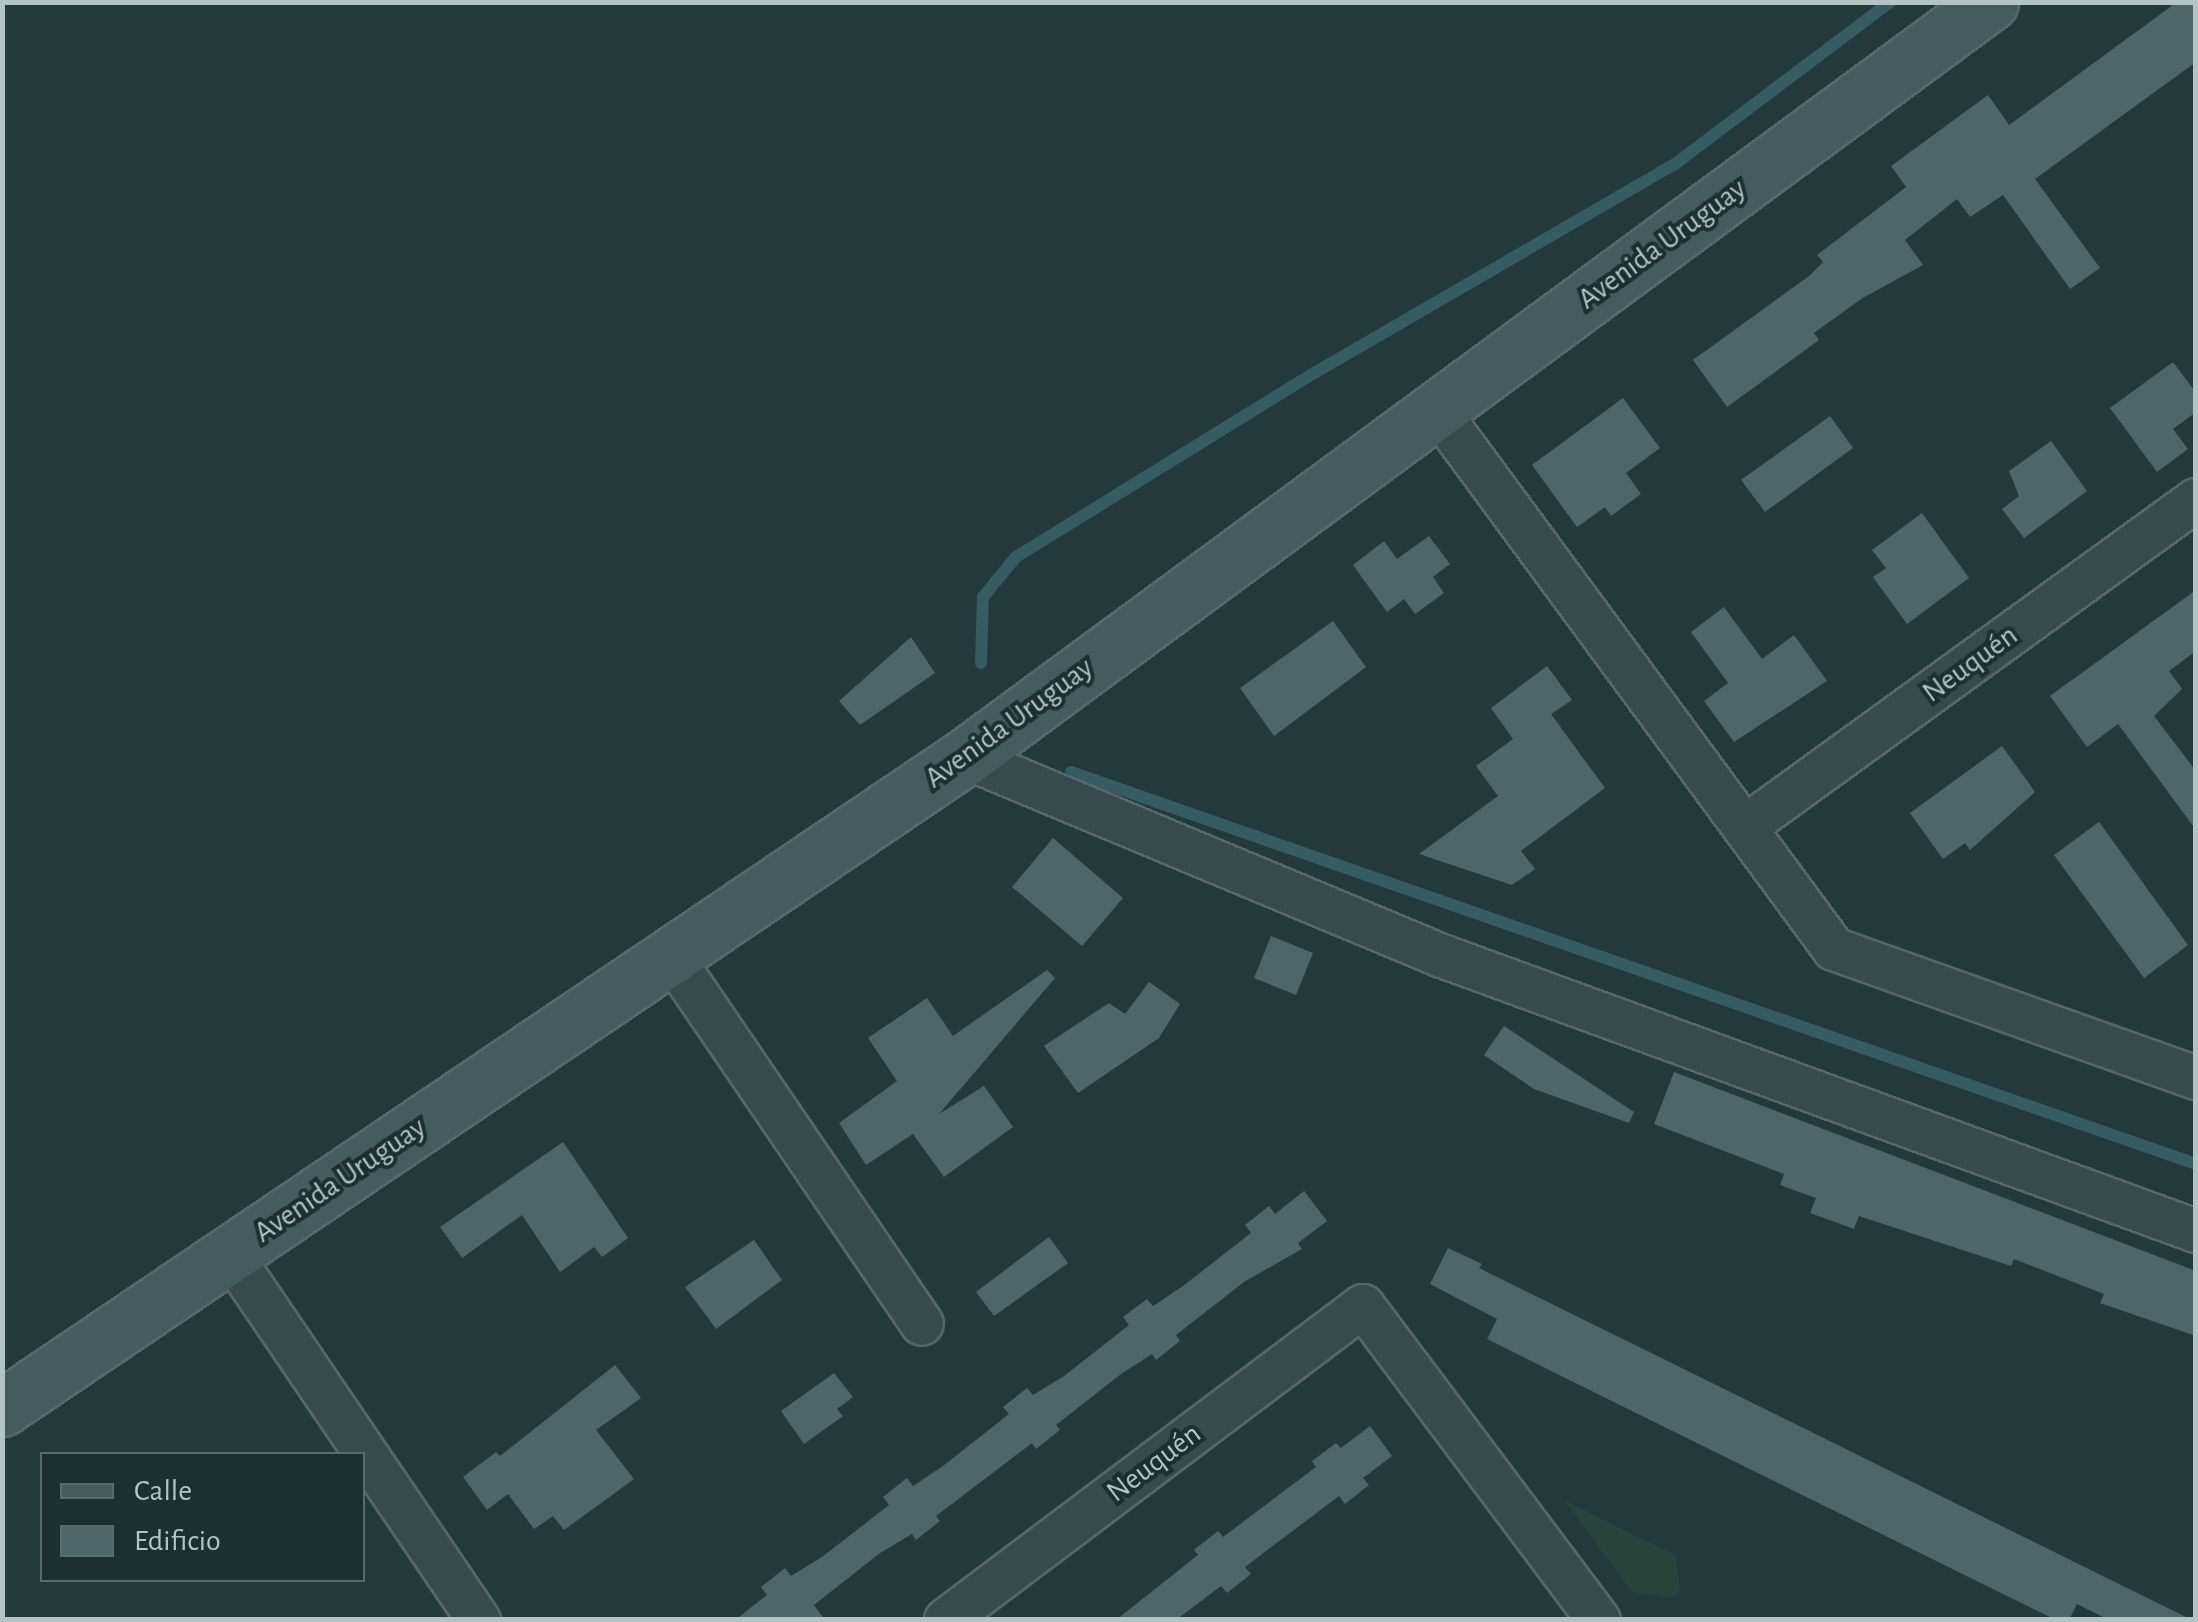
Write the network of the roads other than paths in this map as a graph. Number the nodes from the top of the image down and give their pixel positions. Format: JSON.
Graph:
{"nodes":[{"id":1,"x":1990,"y":2,"type":"edge"},
{"id":2,"x":1437,"y":410,"type":"junction"},
{"id":3,"x":2196,"y":500,"type":"edge"},
{"id":4,"x":965,"y":757,"type":"junction"},
{"id":5,"x":1744,"y":828,"type":"junction"},
{"id":6,"x":671,"y":956,"type":"junction"},
{"id":7,"x":2196,"y":1078,"type":"edge"},
{"id":8,"x":2196,"y":1231,"type":"edge"},
{"id":9,"x":230,"y":1254,"type":"junction"},
{"id":10,"x":922,"y":1324,"type":"dead end"},
{"id":11,"x":2,"y":1408,"type":"edge"},
{"id":12,"x":365,"y":1452,"type":"edge"},
{"id":13,"x":365,"y":1452,"type":"edge"},
{"id":14,"x":479,"y":1620,"type":"edge"},
{"id":15,"x":946,"y":1620,"type":"edge"},
{"id":16,"x":1599,"y":1620,"type":"edge"}],
"edges":[{"from":1,"to":2,"type":"main road","name":"Avenida Uruguay"},
{"from":2,"to":4,"type":"main road","name":"Avenida Uruguay"},
{"from":2,"to":5,"type":"street"},
{"from":3,"to":5,"type":"street","name":"Neuquén"},
{"from":4,"to":6,"type":"main road","name":"Avenida Uruguay"},
{"from":4,"to":8,"type":"street"},
{"from":5,"to":7,"type":"street"},
{"from":6,"to":9,"type":"main road","name":"Avenida Uruguay"},
{"from":6,"to":10,"type":"street"},
{"from":9,"to":11,"type":"main road","name":"Avenida Uruguay"},
{"from":9,"to":12,"type":"street"},
{"from":13,"to":14,"type":"street"},
{"from":15,"to":16,"type":"street","name":"Neuquén"}]}
